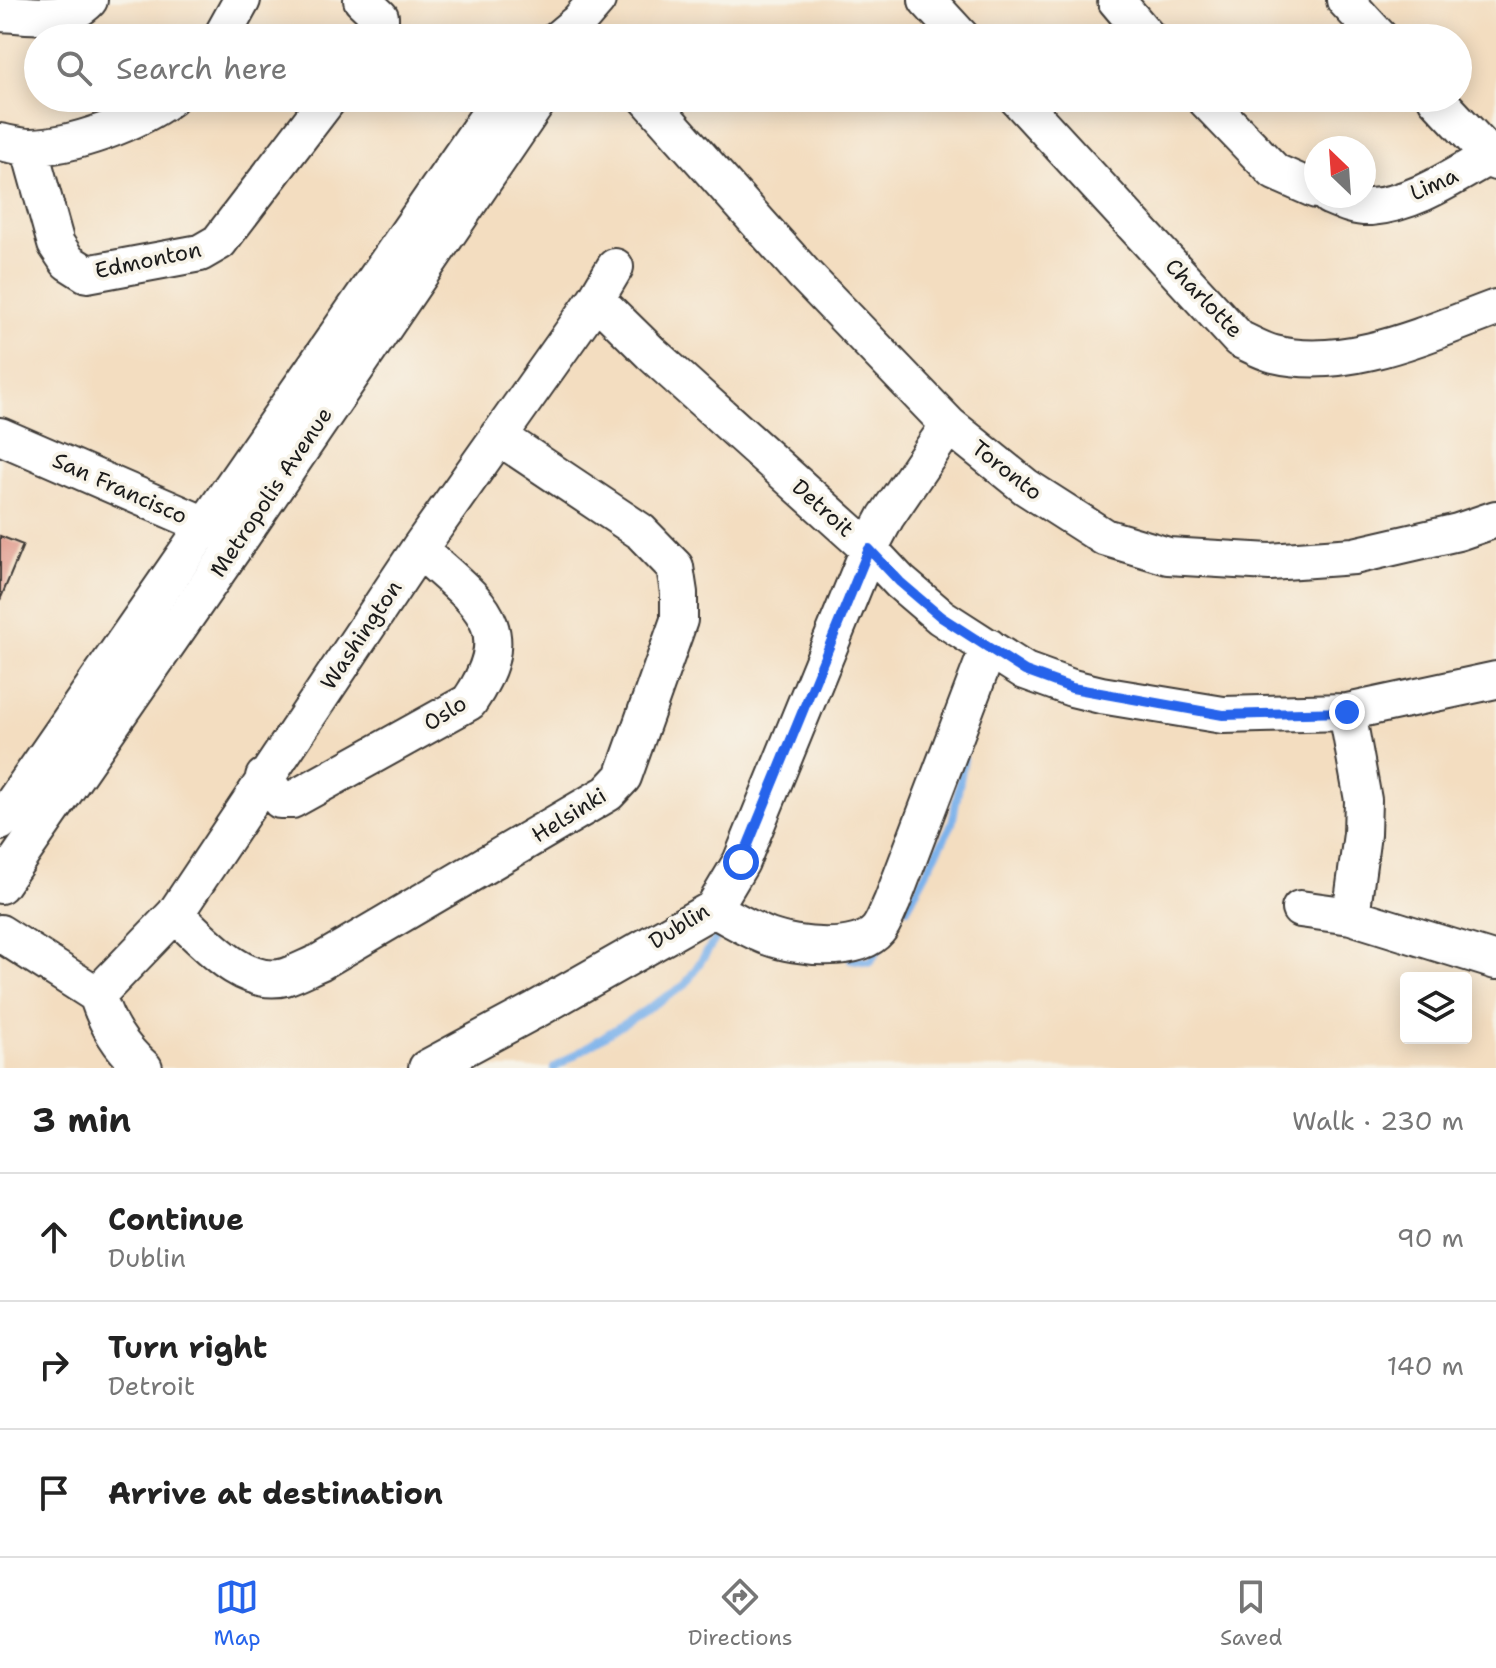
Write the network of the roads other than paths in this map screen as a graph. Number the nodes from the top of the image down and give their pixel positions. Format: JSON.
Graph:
{"nodes":[{"id":1,"x":89,"y":0,"type":"edge"},
{"id":2,"x":242,"y":0,"type":"edge"},
{"id":3,"x":927,"y":0,"type":"edge"},
{"id":4,"x":1116,"y":0,"type":"edge"},
{"id":5,"x":1345,"y":0,"type":"edge"},
{"id":6,"x":0,"y":13,"type":"edge"},
{"id":7,"x":229,"y":24,"type":"edge"},
{"id":8,"x":949,"y":24,"type":"edge"},
{"id":9,"x":1136,"y":24,"type":"edge"},
{"id":10,"x":1367,"y":24,"type":"edge"},
{"id":11,"x":151,"y":112,"type":"edge"},
{"id":12,"x":318,"y":112,"type":"edge"},
{"id":13,"x":491,"y":112,"type":"edge"},
{"id":14,"x":530,"y":112,"type":"edge"},
{"id":15,"x":659,"y":112,"type":"edge"},
{"id":16,"x":1030,"y":112,"type":"edge"},
{"id":17,"x":1217,"y":112,"type":"edge"},
{"id":18,"x":1449,"y":112,"type":"edge"},
{"id":19,"x":14,"y":145,"type":"edge"},
{"id":20,"x":1493,"y":159,"type":"edge"},
{"id":21,"x":1304,"y":185,"type":"edge"},
{"id":22,"x":1376,"y":206,"type":"edge"},
{"id":23,"x":615,"y":267,"type":"dead end"},
{"id":24,"x":596,"y":299,"type":"junction"},
{"id":25,"x":1496,"y":308,"type":"edge"},
{"id":26,"x":949,"y":425,"type":"junction"},
{"id":27,"x":0,"y":436,"type":"edge"},
{"id":28,"x":498,"y":436,"type":"junction"},
{"id":29,"x":1496,"y":519,"type":"edge"},
{"id":30,"x":205,"y":525,"type":"junction"},
{"id":31,"x":239,"y":540,"type":"junction"},
{"id":32,"x":419,"y":549,"type":"junction"},
{"id":33,"x":869,"y":549,"type":"junction"},
{"id":34,"x":989,"y":647,"type":"junction"},
{"id":35,"x":1495,"y":686,"type":"edge"},
{"id":36,"x":1347,"y":712,"type":"junction"},
{"id":37,"x":264,"y":777,"type":"junction"},
{"id":38,"x":11,"y":784,"type":"edge"},
{"id":39,"x":55,"y":806,"type":"junction"},
{"id":40,"x":0,"y":822,"type":"edge"},
{"id":41,"x":0,"y":885,"type":"edge"},
{"id":42,"x":713,"y":909,"type":"junction"},
{"id":43,"x":1300,"y":909,"type":"dead end"},
{"id":44,"x":175,"y":914,"type":"junction"},
{"id":45,"x":1351,"y":916,"type":"junction"},
{"id":46,"x":0,"y":933,"type":"edge"},
{"id":47,"x":1496,"y":961,"type":"edge"},
{"id":48,"x":97,"y":995,"type":"junction"},
{"id":49,"x":144,"y":1068,"type":"edge"},
{"id":50,"x":427,"y":1068,"type":"edge"}],
"edges":[{"from":1,"to":6,"type":"street"},
{"from":2,"to":7,"type":"street"},
{"from":3,"to":8,"type":"street"},
{"from":4,"to":9,"type":"street"},
{"from":5,"to":10,"type":"street"},
{"from":11,"to":19,"type":"street"},
{"from":12,"to":19,"type":"street","name":"Edmonton"},
{"from":13,"to":30,"type":"street","name":"Metropolis Avenue"},
{"from":14,"to":31,"type":"street","name":"Metropolis Avenue"},
{"from":15,"to":26,"type":"street","name":"Toronto"},
{"from":16,"to":25,"type":"street","name":"Charlotte"},
{"from":17,"to":21,"type":"street"},
{"from":18,"to":20,"type":"street"},
{"from":20,"to":22,"type":"street","name":"Lima"},
{"from":23,"to":24,"type":"street","name":"Washington"},
{"from":24,"to":28,"type":"street","name":"Washington"},
{"from":24,"to":33,"type":"street","name":"Detroit"},
{"from":26,"to":29,"type":"street","name":"Toronto"},
{"from":26,"to":33,"type":"street","name":"Dublin"},
{"from":27,"to":30,"type":"street","name":"San Francisco"},
{"from":28,"to":32,"type":"street","name":"Washington"},
{"from":28,"to":44,"type":"street","name":"Helsinki"},
{"from":30,"to":31,"type":"street","name":"San Francisco"},
{"from":30,"to":38,"type":"street","name":"Metropolis Avenue"},
{"from":31,"to":39,"type":"street","name":"Metropolis Avenue"},
{"from":32,"to":37,"type":"street","name":"Washington"},
{"from":32,"to":37,"type":"street","name":"Oslo"},
{"from":33,"to":34,"type":"street","name":"Detroit"},
{"from":33,"to":42,"type":"street","name":"Dublin"},
{"from":34,"to":36,"type":"street","name":"Detroit"},
{"from":34,"to":42,"type":"street"},
{"from":35,"to":36,"type":"street","name":"Detroit"},
{"from":36,"to":45,"type":"street"},
{"from":37,"to":44,"type":"street","name":"Washington"},
{"from":38,"to":39,"type":"street"},
{"from":38,"to":40,"type":"street","name":"Metropolis Avenue"},
{"from":39,"to":41,"type":"street","name":"Metropolis Avenue"},
{"from":42,"to":50,"type":"street","name":"Dublin"},
{"from":43,"to":45,"type":"street"},
{"from":44,"to":48,"type":"street","name":"Washington"},
{"from":45,"to":47,"type":"street"},
{"from":46,"to":48,"type":"street"},
{"from":48,"to":49,"type":"street"}]}
